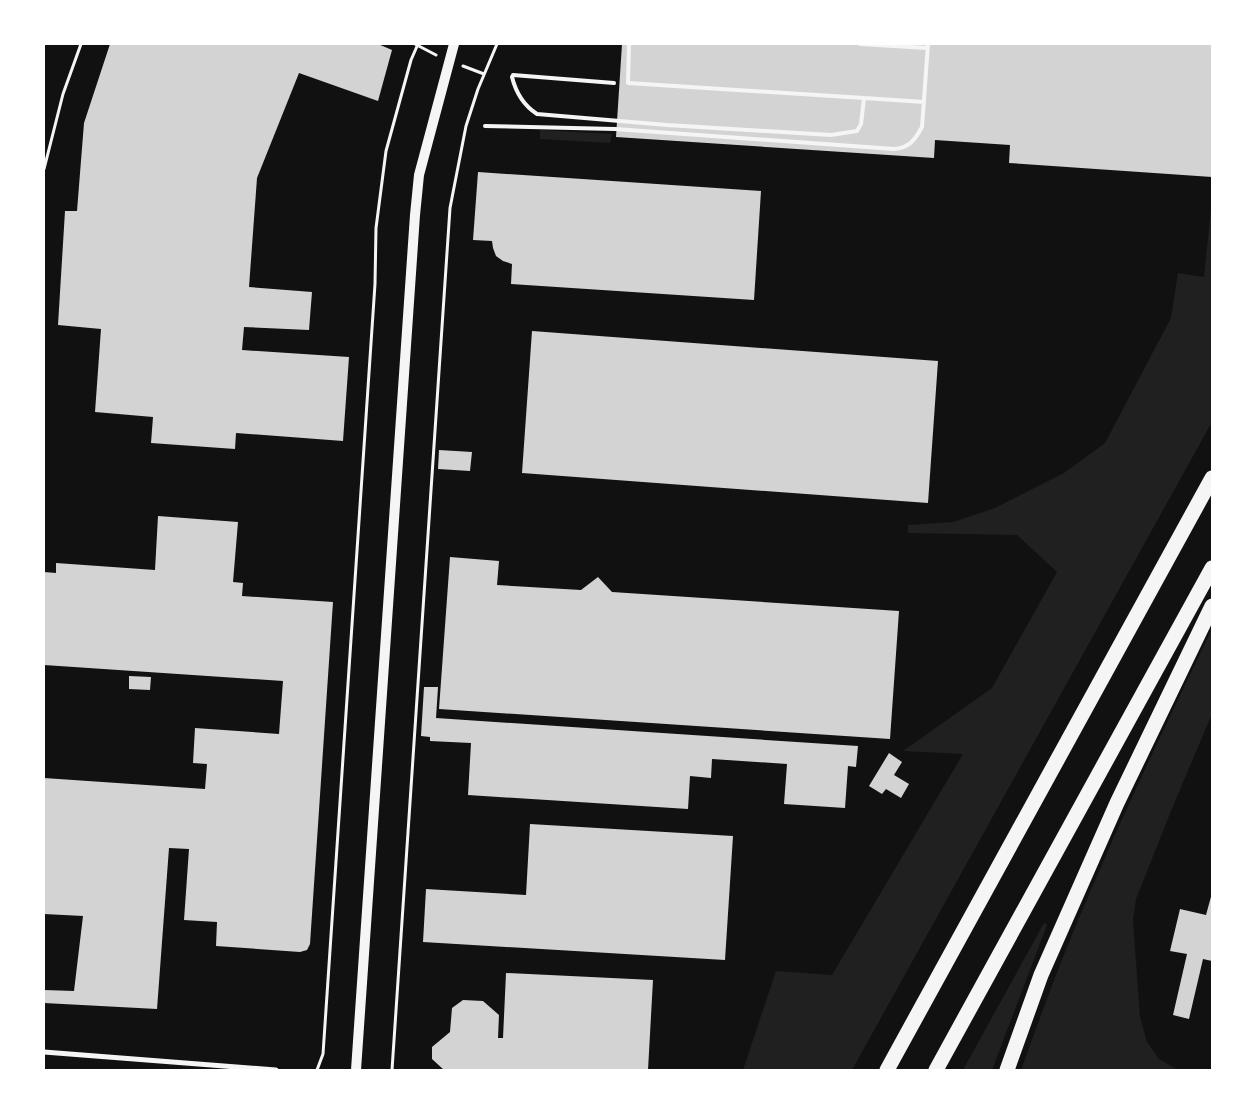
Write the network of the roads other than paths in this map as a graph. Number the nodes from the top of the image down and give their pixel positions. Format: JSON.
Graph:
{"nodes":[{"id":1,"x":454,"y":44,"type":"edge"},
{"id":2,"x":629,"y":44,"type":"edge"},
{"id":3,"x":860,"y":44,"type":"edge"},
{"id":4,"x":928,"y":46,"type":"edge"},
{"id":5,"x":614,"y":83,"type":"dead end"},
{"id":6,"x":864,"y":98,"type":"junction"},
{"id":7,"x":924,"y":102,"type":"junction"},
{"id":8,"x":485,"y":126,"type":"dead end"},
{"id":9,"x":1212,"y":478,"type":"edge"},
{"id":10,"x":1212,"y":568,"type":"edge"},
{"id":11,"x":1212,"y":606,"type":"edge"},
{"id":12,"x":44,"y":1052,"type":"edge"},
{"id":13,"x":276,"y":1070,"type":"edge"},
{"id":14,"x":356,"y":1070,"type":"edge"},
{"id":15,"x":887,"y":1070,"type":"edge"},
{"id":16,"x":936,"y":1070,"type":"edge"},
{"id":17,"x":1007,"y":1070,"type":"edge"}],
"edges":[{"from":1,"to":14,"type":"main road"},
{"from":2,"to":6,"type":"lane"},
{"from":3,"to":4,"type":"lane"},
{"from":4,"to":7,"type":"lane"},
{"from":5,"to":6,"type":"lane"},
{"from":6,"to":7,"type":"lane"},
{"from":7,"to":8,"type":"lane"},
{"from":9,"to":15,"type":"highway"},
{"from":10,"to":16,"type":"highway"},
{"from":11,"to":17,"type":"highway"},
{"from":12,"to":13,"type":"street"}]}
